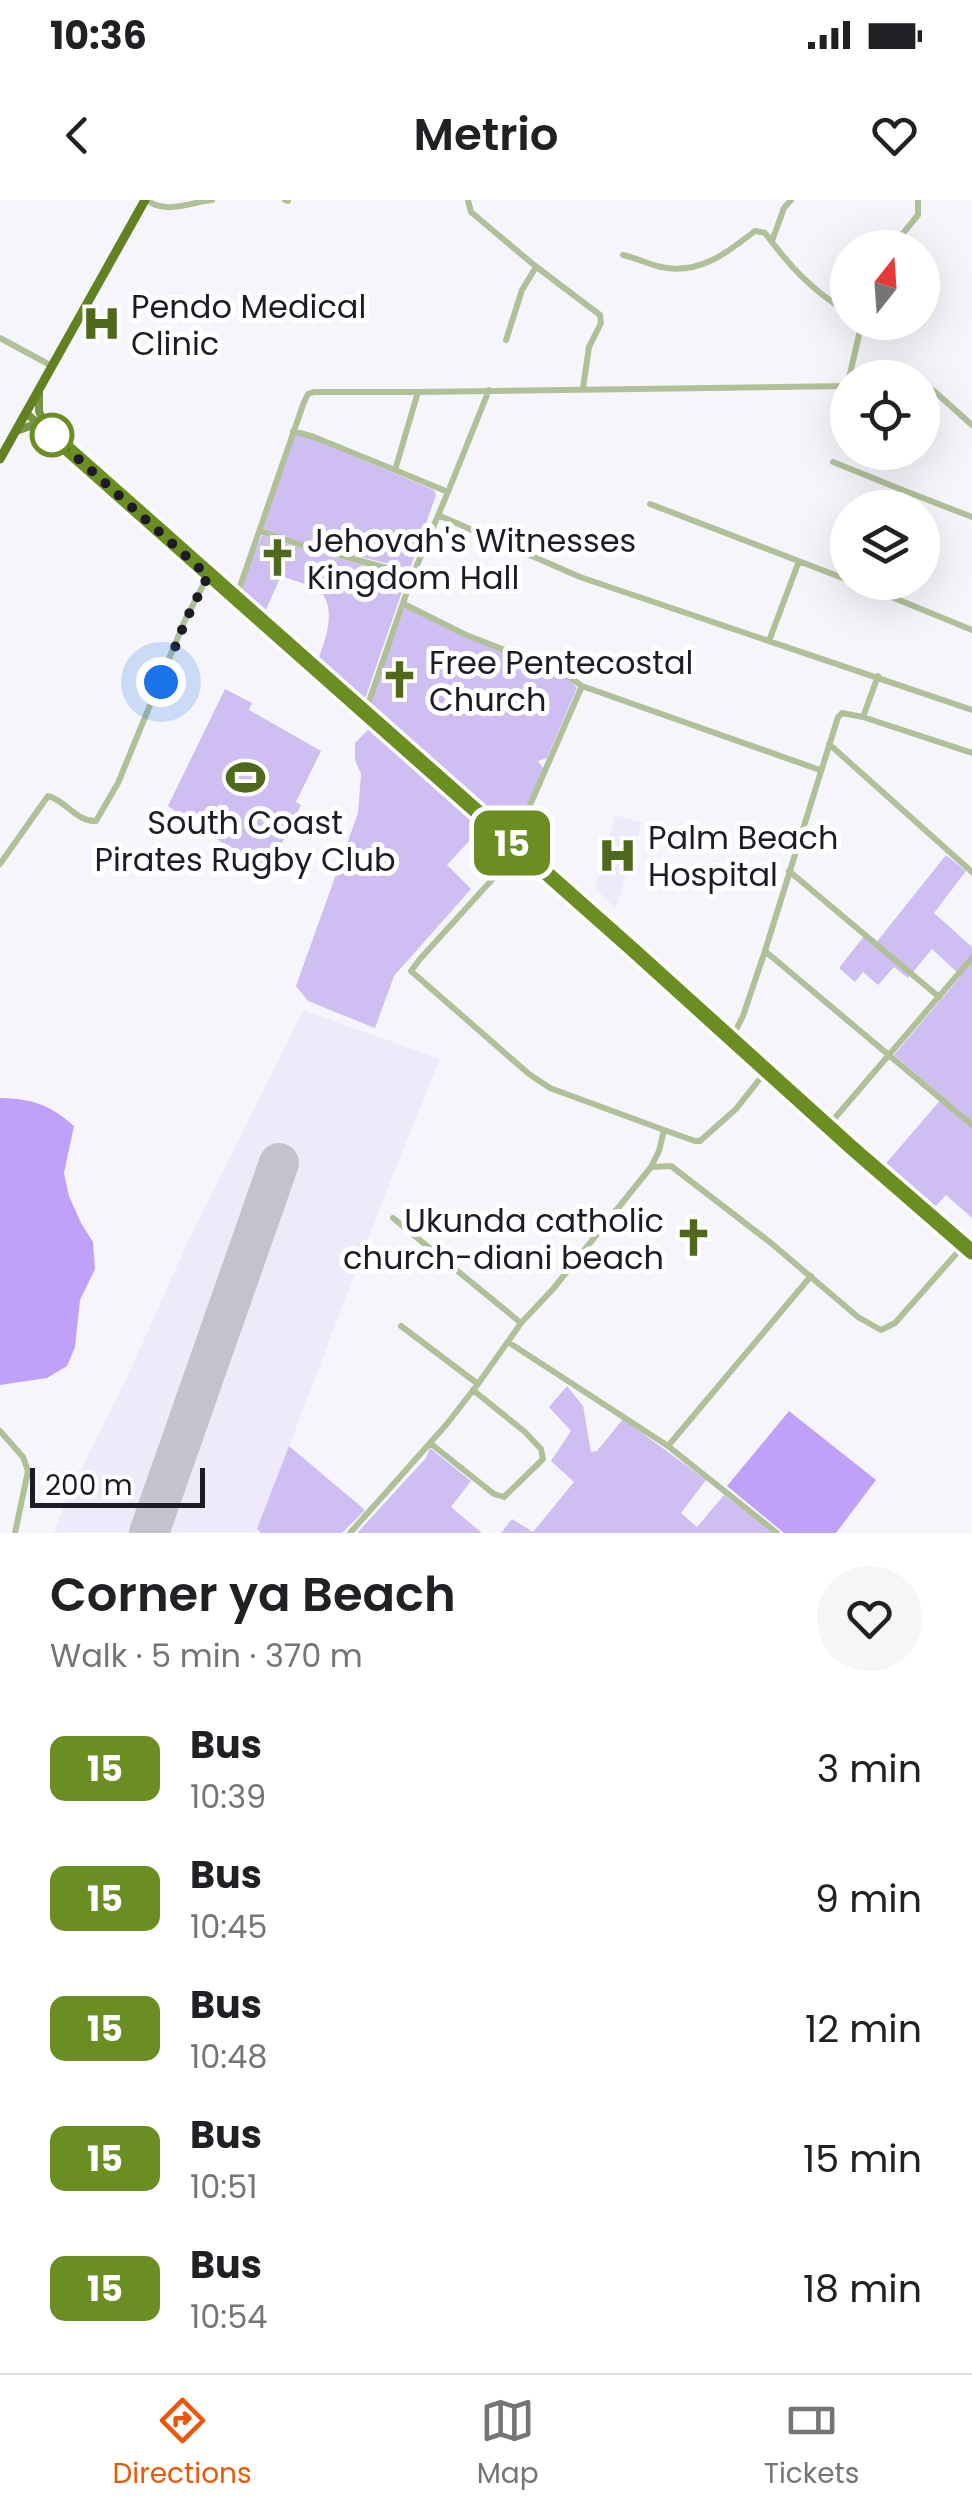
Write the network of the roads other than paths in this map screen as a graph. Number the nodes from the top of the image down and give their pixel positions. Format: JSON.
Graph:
{"nodes":[{"id":1,"x":146,"y":200,"type":"edge"},
{"id":2,"x":212,"y":200,"type":"edge"},
{"id":3,"x":468,"y":200,"type":"edge"},
{"id":4,"x":791,"y":200,"type":"edge"},
{"id":5,"x":918,"y":200,"type":"edge"},
{"id":6,"x":906,"y":230,"type":"edge"},
{"id":7,"x":772,"y":242,"type":"junction"},
{"id":8,"x":623,"y":255,"type":"dead end"},
{"id":9,"x":536,"y":267,"type":"junction"},
{"id":10,"x":830,"y":301,"type":"edge"},
{"id":11,"x":0,"y":338,"type":"edge"},
{"id":12,"x":506,"y":340,"type":"dead end"},
{"id":13,"x":53,"y":366,"type":"junction"},
{"id":14,"x":830,"y":383,"type":"edge"},
{"id":15,"x":583,"y":388,"type":"junction"},
{"id":16,"x":38,"y":390,"type":"junction"},
{"id":17,"x":489,"y":390,"type":"junction"},
{"id":18,"x":418,"y":392,"type":"junction"},
{"id":19,"x":940,"y":397,"type":"edge"},
{"id":20,"x":26,"y":413,"type":"junction"},
{"id":21,"x":972,"y":425,"type":"edge"},
{"id":22,"x":16,"y":431,"type":"junction"},
{"id":23,"x":293,"y":432,"type":"junction"},
{"id":24,"x":51,"y":434,"type":"junction"},
{"id":25,"x":0,"y":459,"type":"edge"},
{"id":26,"x":395,"y":470,"type":"junction"},
{"id":27,"x":853,"y":470,"type":"edge"},
{"id":28,"x":900,"y":489,"type":"joint"},
{"id":29,"x":448,"y":492,"type":"junction"},
{"id":30,"x":650,"y":504,"type":"dead end"},
{"id":31,"x":438,"y":515,"type":"junction"},
{"id":32,"x":972,"y":517,"type":"edge"},
{"id":33,"x":260,"y":531,"type":"junction"},
{"id":34,"x":799,"y":562,"type":"junction"},
{"id":35,"x":830,"y":573,"type":"edge"},
{"id":36,"x":208,"y":576,"type":"junction"},
{"id":37,"x":412,"y":577,"type":"junction"},
{"id":38,"x":236,"y":598,"type":"junction"},
{"id":39,"x":903,"y":600,"type":"edge"},
{"id":40,"x":404,"y":604,"type":"junction"},
{"id":41,"x":972,"y":630,"type":"edge"},
{"id":42,"x":769,"y":641,"type":"junction"},
{"id":43,"x":878,"y":676,"type":"junction"},
{"id":44,"x":582,"y":686,"type":"junction"},
{"id":45,"x":972,"y":710,"type":"edge"},
{"id":46,"x":365,"y":714,"type":"junction"},
{"id":47,"x":862,"y":717,"type":"junction"},
{"id":48,"x":829,"y":744,"type":"junction"},
{"id":49,"x":972,"y":754,"type":"edge"},
{"id":50,"x":820,"y":770,"type":"junction"},
{"id":51,"x":516,"y":847,"type":"junction"},
{"id":52,"x":0,"y":864,"type":"edge"},
{"id":53,"x":790,"y":871,"type":"junction"},
{"id":54,"x":972,"y":872,"type":"edge"},
{"id":55,"x":765,"y":951,"type":"junction"},
{"id":56,"x":972,"y":958,"type":"edge"},
{"id":57,"x":939,"y":997,"type":"junction"},
{"id":58,"x":732,"y":1038,"type":"junction"},
{"id":59,"x":889,"y":1056,"type":"junction"},
{"id":60,"x":766,"y":1071,"type":"junction"},
{"id":61,"x":972,"y":1125,"type":"edge"},
{"id":62,"x":828,"y":1126,"type":"junction"},
{"id":63,"x":664,"y":1130,"type":"junction"},
{"id":64,"x":659,"y":1152,"type":"junction"},
{"id":65,"x":671,"y":1166,"type":"junction"},
{"id":66,"x":651,"y":1167,"type":"junction"},
{"id":67,"x":393,"y":1218,"type":"dead end"},
{"id":68,"x":968,"y":1248,"type":"edge"},
{"id":69,"x":811,"y":1276,"type":"junction"},
{"id":70,"x":521,"y":1324,"type":"junction"},
{"id":71,"x":401,"y":1326,"type":"dead end"},
{"id":72,"x":508,"y":1342,"type":"junction"},
{"id":73,"x":476,"y":1387,"type":"junction"},
{"id":74,"x":0,"y":1431,"type":"edge"},
{"id":75,"x":430,"y":1443,"type":"junction"},
{"id":76,"x":668,"y":1446,"type":"junction"},
{"id":77,"x":15,"y":1533,"type":"edge"},
{"id":78,"x":350,"y":1533,"type":"edge"},
{"id":79,"x":777,"y":1533,"type":"edge"}],
"edges":[{"from":1,"to":2,"type":"street"},
{"from":1,"to":13,"type":"highway"},
{"from":3,"to":9,"type":"street"},
{"from":4,"to":7,"type":"street"},
{"from":5,"to":6,"type":"street"},
{"from":7,"to":8,"type":"street"},
{"from":7,"to":10,"type":"street"},
{"from":9,"to":12,"type":"street"},
{"from":9,"to":15,"type":"street"},
{"from":11,"to":13,"type":"street"},
{"from":13,"to":16,"type":"highway"},
{"from":14,"to":15,"type":"street"},
{"from":15,"to":17,"type":"street"},
{"from":16,"to":20,"type":"highway"},
{"from":16,"to":24,"type":"main road"},
{"from":17,"to":18,"type":"street"},
{"from":17,"to":29,"type":"street"},
{"from":18,"to":23,"type":"street"},
{"from":18,"to":26,"type":"street"},
{"from":19,"to":21,"type":"street"},
{"from":20,"to":22,"type":"highway"},
{"from":20,"to":24,"type":"main road"},
{"from":22,"to":24,"type":"main road"},
{"from":22,"to":25,"type":"highway"},
{"from":23,"to":26,"type":"street"},
{"from":23,"to":33,"type":"street"},
{"from":24,"to":36,"type":"main road"},
{"from":26,"to":29,"type":"street"},
{"from":27,"to":28,"type":"street"},
{"from":28,"to":32,"type":"street"},
{"from":29,"to":31,"type":"street"},
{"from":30,"to":34,"type":"street"},
{"from":31,"to":37,"type":"street"},
{"from":31,"to":42,"type":"street"},
{"from":33,"to":37,"type":"street"},
{"from":33,"to":38,"type":"street"},
{"from":34,"to":35,"type":"street"},
{"from":34,"to":42,"type":"street"},
{"from":36,"to":38,"type":"main road"},
{"from":36,"to":52,"type":"street"},
{"from":37,"to":40,"type":"street"},
{"from":38,"to":46,"type":"main road"},
{"from":39,"to":41,"type":"street"},
{"from":40,"to":44,"type":"street"},
{"from":40,"to":46,"type":"street"},
{"from":42,"to":43,"type":"street"},
{"from":43,"to":45,"type":"street"},
{"from":43,"to":47,"type":"street"},
{"from":44,"to":50,"type":"street"},
{"from":44,"to":51,"type":"street"},
{"from":46,"to":51,"type":"main road"},
{"from":47,"to":48,"type":"street"},
{"from":47,"to":49,"type":"street"},
{"from":48,"to":50,"type":"street"},
{"from":48,"to":54,"type":"street"},
{"from":50,"to":53,"type":"street"},
{"from":51,"to":58,"type":"main road"},
{"from":51,"to":63,"type":"street"},
{"from":53,"to":55,"type":"street"},
{"from":53,"to":57,"type":"street"},
{"from":55,"to":58,"type":"street"},
{"from":55,"to":59,"type":"street"},
{"from":56,"to":57,"type":"street"},
{"from":57,"to":59,"type":"street"},
{"from":58,"to":60,"type":"main road"},
{"from":59,"to":61,"type":"street"},
{"from":59,"to":62,"type":"street"},
{"from":60,"to":62,"type":"main road"},
{"from":60,"to":63,"type":"street"},
{"from":62,"to":68,"type":"main road"},
{"from":63,"to":64,"type":"street"},
{"from":64,"to":65,"type":"street"},
{"from":64,"to":66,"type":"street"},
{"from":65,"to":66,"type":"street"},
{"from":65,"to":69,"type":"street"},
{"from":66,"to":70,"type":"street"},
{"from":67,"to":70,"type":"street"},
{"from":68,"to":69,"type":"street"},
{"from":69,"to":76,"type":"street"},
{"from":70,"to":72,"type":"street"},
{"from":71,"to":73,"type":"street"},
{"from":72,"to":73,"type":"street"},
{"from":72,"to":76,"type":"street"},
{"from":73,"to":75,"type":"street"},
{"from":73,"to":75,"type":"street"},
{"from":74,"to":77,"type":"street"},
{"from":75,"to":78,"type":"street"},
{"from":76,"to":79,"type":"street"}]}
